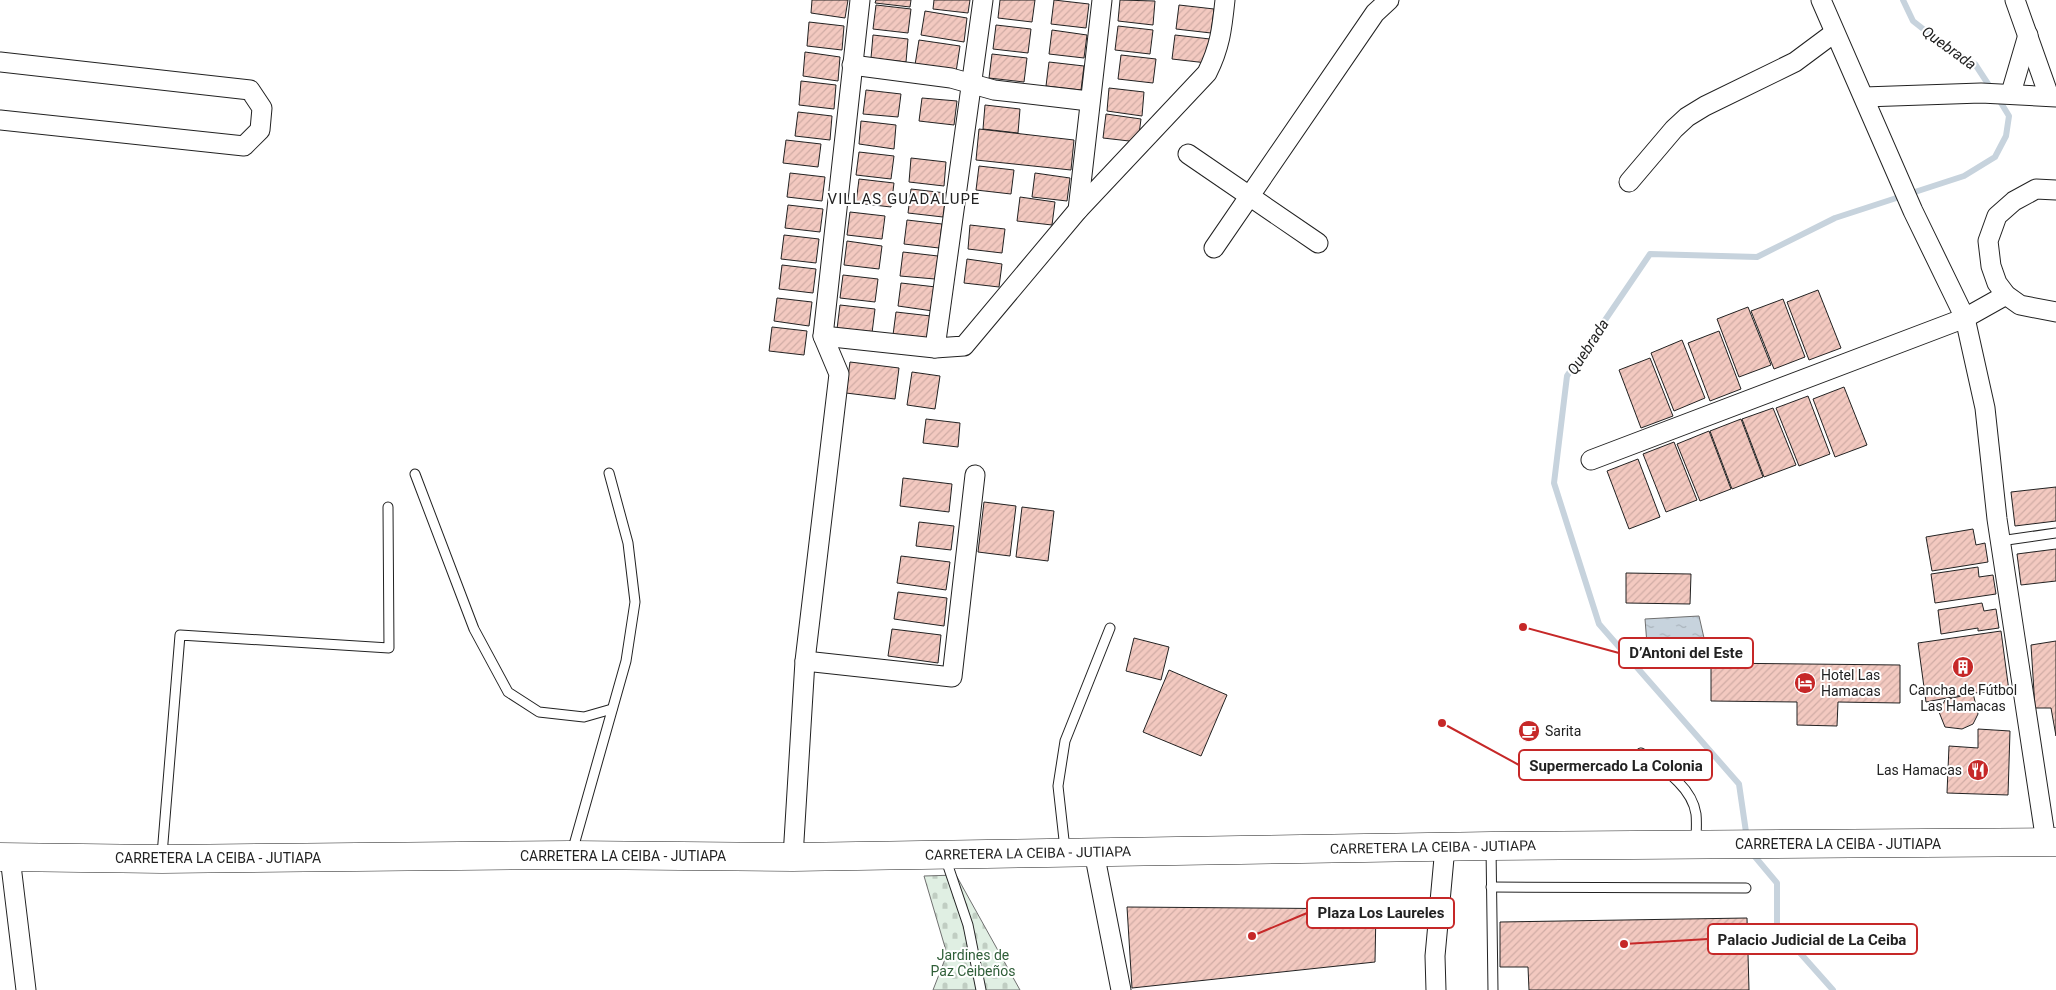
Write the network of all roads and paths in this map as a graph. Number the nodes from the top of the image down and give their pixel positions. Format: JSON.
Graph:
{"nodes":[{"id":1,"x":860,"y":0,"type":"edge"},
{"id":2,"x":983,"y":0,"type":"edge"},
{"id":3,"x":1102,"y":0,"type":"edge"},
{"id":4,"x":1225,"y":0,"type":"edge"},
{"id":5,"x":1389,"y":0,"type":"edge"},
{"id":6,"x":1821,"y":0,"type":"edge"},
{"id":7,"x":2016,"y":0,"type":"edge"},
{"id":8,"x":1834,"y":33,"type":"junction"},
{"id":9,"x":2028,"y":35,"type":"junction"},
{"id":10,"x":0,"y":62,"type":"edge"},
{"id":11,"x":852,"y":65,"type":"junction"},
{"id":12,"x":972,"y":84,"type":"junction"},
{"id":13,"x":2010,"y":93,"type":"junction"},
{"id":14,"x":2052,"y":96,"type":"edge"},
{"id":15,"x":1864,"y":97,"type":"junction"},
{"id":16,"x":1090,"y":101,"type":"junction"},
{"id":17,"x":0,"y":120,"type":"edge"},
{"id":18,"x":1188,"y":154,"type":"dead end"},
{"id":19,"x":1629,"y":182,"type":"dead end"},
{"id":20,"x":2056,"y":190,"type":"edge"},
{"id":21,"x":1250,"y":197,"type":"junction"},
{"id":22,"x":1078,"y":210,"type":"junction"},
{"id":23,"x":1318,"y":243,"type":"dead end"},
{"id":24,"x":1214,"y":248,"type":"dead end"},
{"id":25,"x":2006,"y":295,"type":"junction"},
{"id":26,"x":2056,"y":312,"type":"edge"},
{"id":27,"x":1965,"y":318,"type":"junction"},
{"id":28,"x":822,"y":336,"type":"junction"},
{"id":29,"x":935,"y":348,"type":"junction"},
{"id":30,"x":1591,"y":460,"type":"dead end"},
{"id":31,"x":609,"y":473,"type":"dead end"},
{"id":32,"x":415,"y":474,"type":"dead end"},
{"id":33,"x":975,"y":475,"type":"dead end"},
{"id":34,"x":388,"y":507,"type":"dead end"},
{"id":35,"x":2056,"y":533,"type":"edge"},
{"id":36,"x":2000,"y":541,"type":"junction"},
{"id":37,"x":1110,"y":628,"type":"dead end"},
{"id":38,"x":805,"y":661,"type":"junction"},
{"id":39,"x":612,"y":709,"type":"junction"},
{"id":40,"x":1641,"y":753,"type":"dead end"},
{"id":41,"x":2051,"y":842,"type":"edge"},
{"id":42,"x":1701,"y":844,"type":"junction"},
{"id":43,"x":1491,"y":846,"type":"junction"},
{"id":44,"x":1445,"y":847,"type":"junction"},
{"id":45,"x":1065,"y":852,"type":"junction"},
{"id":46,"x":1094,"y":852,"type":"junction"},
{"id":47,"x":944,"y":854,"type":"junction"},
{"id":48,"x":571,"y":855,"type":"junction"},
{"id":49,"x":5,"y":857,"type":"edge"},
{"id":50,"x":793,"y":857,"type":"junction"},
{"id":51,"x":162,"y":859,"type":"junction"},
{"id":52,"x":1491,"y":887,"type":"junction"},
{"id":53,"x":1746,"y":888,"type":"dead end"},
{"id":54,"x":26,"y":990,"type":"edge"},
{"id":55,"x":981,"y":990,"type":"edge"},
{"id":56,"x":1121,"y":990,"type":"edge"},
{"id":57,"x":1436,"y":990,"type":"edge"},
{"id":58,"x":1493,"y":990,"type":"edge"}],
"edges":[{"from":1,"to":11,"type":"street"},
{"from":2,"to":12,"type":"street"},
{"from":3,"to":16,"type":"street"},
{"from":4,"to":22,"type":"street"},
{"from":5,"to":21,"type":"street"},
{"from":6,"to":8,"type":"street"},
{"from":7,"to":9,"type":"street"},
{"from":8,"to":15,"type":"street"},
{"from":8,"to":19,"type":"street"},
{"from":9,"to":13,"type":"street"},
{"from":9,"to":14,"type":"street"},
{"from":10,"to":17,"type":"street"},
{"from":11,"to":12,"type":"street"},
{"from":11,"to":28,"type":"street"},
{"from":12,"to":16,"type":"street"},
{"from":12,"to":29,"type":"street"},
{"from":13,"to":14,"type":"street"},
{"from":13,"to":15,"type":"street"},
{"from":15,"to":27,"type":"street"},
{"from":16,"to":22,"type":"street"},
{"from":18,"to":21,"type":"street"},
{"from":20,"to":25,"type":"street"},
{"from":21,"to":23,"type":"street"},
{"from":21,"to":24,"type":"street"},
{"from":22,"to":29,"type":"street"},
{"from":25,"to":26,"type":"street"},
{"from":25,"to":27,"type":"street"},
{"from":27,"to":30,"type":"street"},
{"from":27,"to":36,"type":"street"},
{"from":28,"to":29,"type":"street"},
{"from":28,"to":38,"type":"street"},
{"from":31,"to":39,"type":"lane"},
{"from":32,"to":39,"type":"lane"},
{"from":33,"to":38,"type":"street"},
{"from":34,"to":51,"type":"lane"},
{"from":35,"to":36,"type":"lane"},
{"from":36,"to":41,"type":"street"},
{"from":37,"to":45,"type":"lane"},
{"from":38,"to":50,"type":"street"},
{"from":39,"to":48,"type":"lane"},
{"from":40,"to":42,"type":"lane"},
{"from":41,"to":42,"type":"main road","name":"CARRETERA LA CEIBA - JUTIAPA"},
{"from":42,"to":43,"type":"main road","name":"CARRETERA LA CEIBA - JUTIAPA"},
{"from":43,"to":44,"type":"main road","name":"CARRETERA LA CEIBA - JUTIAPA"},
{"from":43,"to":52,"type":"lane"},
{"from":44,"to":46,"type":"main road","name":"CARRETERA LA CEIBA - JUTIAPA"},
{"from":44,"to":57,"type":"street"},
{"from":45,"to":46,"type":"main road","name":"CARRETERA LA CEIBA - JUTIAPA"},
{"from":45,"to":47,"type":"main road","name":"CARRETERA LA CEIBA - JUTIAPA"},
{"from":46,"to":56,"type":"street"},
{"from":47,"to":50,"type":"main road","name":"CARRETERA LA CEIBA - JUTIAPA"},
{"from":47,"to":55,"type":"lane"},
{"from":48,"to":50,"type":"main road","name":"CARRETERA LA CEIBA - JUTIAPA"},
{"from":48,"to":51,"type":"main road","name":"CARRETERA LA CEIBA - JUTIAPA"},
{"from":49,"to":51,"type":"main road","name":"CARRETERA LA CEIBA - JUTIAPA"},
{"from":49,"to":54,"type":"street"},
{"from":52,"to":53,"type":"lane"},
{"from":52,"to":58,"type":"lane"}]}
